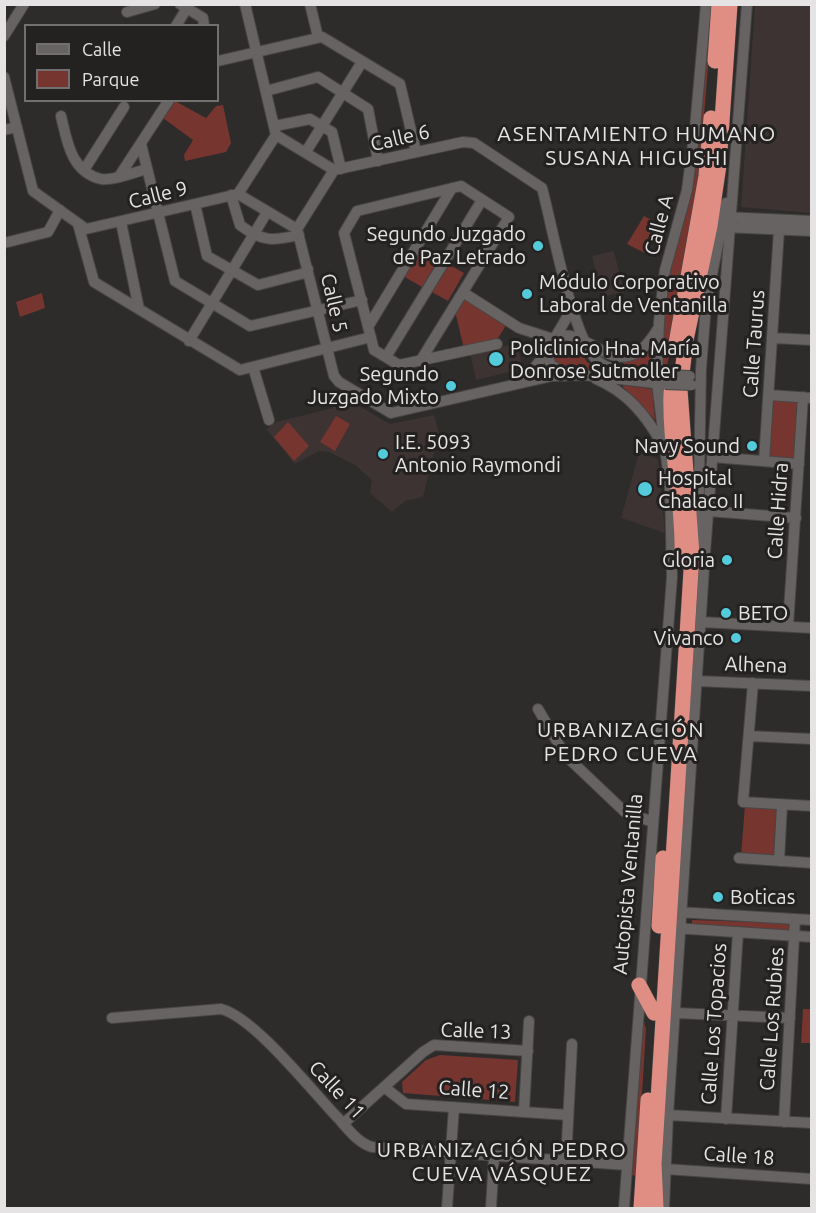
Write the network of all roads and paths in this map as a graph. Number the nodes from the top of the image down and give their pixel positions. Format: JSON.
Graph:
{"nodes":[{"id":1,"x":24,"y":4,"type":"edge"},
{"id":2,"x":155,"y":4,"type":"edge"},
{"id":3,"x":245,"y":4,"type":"edge"},
{"id":4,"x":310,"y":4,"type":"edge"},
{"id":5,"x":706,"y":4,"type":"edge"},
{"id":6,"x":719,"y":4,"type":"edge"},
{"id":7,"x":730,"y":4,"type":"edge"},
{"id":8,"x":747,"y":4,"type":"edge"},
{"id":9,"x":184,"y":7,"type":"edge"},
{"id":10,"x":127,"y":12,"type":"dead end"},
{"id":11,"x":177,"y":24,"type":"edge"},
{"id":12,"x":204,"y":24,"type":"edge"},
{"id":13,"x":4,"y":36,"type":"edge"},
{"id":14,"x":320,"y":37,"type":"junction"},
{"id":15,"x":257,"y":54,"type":"junction"},
{"id":16,"x":219,"y":61,"type":"edge"},
{"id":17,"x":362,"y":62,"type":"junction"},
{"id":18,"x":4,"y":77,"type":"edge"},
{"id":19,"x":6,"y":91,"type":"edge"},
{"id":20,"x":266,"y":91,"type":"junction"},
{"id":21,"x":341,"y":92,"type":"junction"},
{"id":22,"x":168,"y":102,"type":"edge"},
{"id":23,"x":124,"y":107,"type":"dead end"},
{"id":24,"x":61,"y":116,"type":"dead end"},
{"id":25,"x":321,"y":125,"type":"junction"},
{"id":26,"x":17,"y":127,"type":"junction"},
{"id":27,"x":4,"y":130,"type":"edge"},
{"id":28,"x":275,"y":130,"type":"junction"},
{"id":29,"x":141,"y":144,"type":"junction"},
{"id":30,"x":307,"y":150,"type":"dead end"},
{"id":31,"x":416,"y":152,"type":"junction"},
{"id":32,"x":378,"y":161,"type":"junction"},
{"id":33,"x":337,"y":169,"type":"junction"},
{"id":34,"x":147,"y":170,"type":"junction"},
{"id":35,"x":84,"y":171,"type":"junction"},
{"id":36,"x":120,"y":175,"type":"junction"},
{"id":37,"x":452,"y":188,"type":"junction"},
{"id":38,"x":234,"y":194,"type":"junction"},
{"id":39,"x":482,"y":200,"type":"junction"},
{"id":40,"x":195,"y":204,"type":"junction"},
{"id":41,"x":60,"y":210,"type":"junction"},
{"id":42,"x":157,"y":214,"type":"junction"},
{"id":43,"x":266,"y":214,"type":"dead end"},
{"id":44,"x":812,"y":221,"type":"edge"},
{"id":45,"x":121,"y":222,"type":"junction"},
{"id":46,"x":726,"y":222,"type":"junction"},
{"id":47,"x":82,"y":227,"type":"junction"},
{"id":48,"x":779,"y":230,"type":"junction"},
{"id":49,"x":812,"y":231,"type":"edge"},
{"id":50,"x":298,"y":232,"type":"junction"},
{"id":51,"x":254,"y":234,"type":"junction"},
{"id":52,"x":4,"y":243,"type":"edge"},
{"id":53,"x":308,"y":269,"type":"junction"},
{"id":54,"x":231,"y":271,"type":"junction"},
{"id":55,"x":464,"y":293,"type":"junction"},
{"id":56,"x":362,"y":300,"type":"junction"},
{"id":57,"x":211,"y":304,"type":"junction"},
{"id":58,"x":573,"y":307,"type":"junction"},
{"id":59,"x":140,"y":309,"type":"junction"},
{"id":60,"x":318,"y":311,"type":"junction"},
{"id":61,"x":658,"y":327,"type":"junction"},
{"id":62,"x":369,"y":332,"type":"junction"},
{"id":63,"x":773,"y":338,"type":"junction"},
{"id":64,"x":553,"y":339,"type":"junction"},
{"id":65,"x":812,"y":340,"type":"edge"},
{"id":66,"x":189,"y":341,"type":"junction"},
{"id":67,"x":584,"y":341,"type":"junction"},
{"id":68,"x":497,"y":344,"type":"dead end"},
{"id":69,"x":326,"y":348,"type":"junction"},
{"id":70,"x":546,"y":353,"type":"junction"},
{"id":71,"x":386,"y":357,"type":"junction"},
{"id":72,"x":421,"y":360,"type":"junction"},
{"id":73,"x":253,"y":367,"type":"junction"},
{"id":74,"x":568,"y":374,"type":"junction"},
{"id":75,"x":584,"y":375,"type":"junction"},
{"id":76,"x":678,"y":380,"type":"junction"},
{"id":77,"x":524,"y":381,"type":"junction"},
{"id":78,"x":769,"y":395,"type":"junction"},
{"id":79,"x":807,"y":397,"type":"edge"},
{"id":80,"x":269,"y":420,"type":"dead end"},
{"id":81,"x":665,"y":449,"type":"junction"},
{"id":82,"x":712,"y":457,"type":"junction"},
{"id":83,"x":764,"y":461,"type":"junction"},
{"id":84,"x":799,"y":464,"type":"junction"},
{"id":85,"x":708,"y":511,"type":"junction"},
{"id":86,"x":796,"y":518,"type":"junction"},
{"id":87,"x":705,"y":553,"type":"junction"},
{"id":88,"x":701,"y":622,"type":"junction"},
{"id":89,"x":788,"y":626,"type":"junction"},
{"id":90,"x":812,"y":628,"type":"edge"},
{"id":91,"x":688,"y":641,"type":"junction"},
{"id":92,"x":698,"y":681,"type":"junction"},
{"id":93,"x":753,"y":683,"type":"junction"},
{"id":94,"x":812,"y":686,"type":"edge"},
{"id":95,"x":538,"y":709,"type":"dead end"},
{"id":96,"x":749,"y":736,"type":"junction"},
{"id":97,"x":812,"y":739,"type":"edge"},
{"id":98,"x":783,"y":805,"type":"junction"},
{"id":99,"x":812,"y":806,"type":"edge"},
{"id":100,"x":653,"y":822,"type":"junction"},
{"id":101,"x":739,"y":858,"type":"dead end"},
{"id":102,"x":779,"y":861,"type":"junction"},
{"id":103,"x":812,"y":863,"type":"edge"},
{"id":104,"x":670,"y":911,"type":"junction"},
{"id":105,"x":795,"y":919,"type":"junction"},
{"id":106,"x":812,"y":920,"type":"edge"},
{"id":107,"x":669,"y":928,"type":"junction"},
{"id":108,"x":738,"y":932,"type":"junction"},
{"id":109,"x":794,"y":936,"type":"junction"},
{"id":110,"x":812,"y":937,"type":"edge"},
{"id":111,"x":639,"y":985,"type":"junction"},
{"id":112,"x":654,"y":1013,"type":"junction"},
{"id":113,"x":675,"y":1013,"type":"junction"},
{"id":114,"x":732,"y":1016,"type":"junction"},
{"id":115,"x":112,"y":1018,"type":"dead end"},
{"id":116,"x":790,"y":1018,"type":"junction"},
{"id":117,"x":529,"y":1021,"type":"dead end"},
{"id":118,"x":674,"y":1035,"type":"junction"},
{"id":119,"x":572,"y":1044,"type":"dead end"},
{"id":120,"x":528,"y":1051,"type":"junction"},
{"id":121,"x":660,"y":1061,"type":"junction"},
{"id":122,"x":384,"y":1087,"type":"junction"},
{"id":123,"x":454,"y":1107,"type":"junction"},
{"id":124,"x":524,"y":1111,"type":"junction"},
{"id":125,"x":568,"y":1115,"type":"junction"},
{"id":126,"x":668,"y":1115,"type":"junction"},
{"id":127,"x":726,"y":1119,"type":"junction"},
{"id":128,"x":784,"y":1122,"type":"junction"},
{"id":129,"x":344,"y":1124,"type":"junction"},
{"id":130,"x":812,"y":1124,"type":"edge"},
{"id":131,"x":451,"y":1155,"type":"junction"},
{"id":132,"x":494,"y":1157,"type":"junction"},
{"id":133,"x":566,"y":1161,"type":"junction"},
{"id":134,"x":627,"y":1165,"type":"junction"},
{"id":135,"x":665,"y":1169,"type":"junction"},
{"id":136,"x":812,"y":1179,"type":"edge"},
{"id":137,"x":447,"y":1209,"type":"edge"},
{"id":138,"x":491,"y":1209,"type":"edge"},
{"id":139,"x":624,"y":1209,"type":"edge"},
{"id":140,"x":641,"y":1209,"type":"edge"},
{"id":141,"x":656,"y":1209,"type":"edge"},
{"id":142,"x":664,"y":1209,"type":"edge"}],
"edges":[{"from":1,"to":13,"type":"street"},
{"from":2,"to":10,"type":"street"},
{"from":3,"to":15,"type":"street"},
{"from":4,"to":14,"type":"street"},
{"from":5,"to":61,"type":"street","name":"Calle A"},
{"from":6,"to":76,"type":"highway"},
{"from":7,"to":76,"type":"highway"},
{"from":8,"to":46,"type":"street"},
{"from":9,"to":11,"type":"street"},
{"from":9,"to":12,"type":"street"},
{"from":14,"to":15,"type":"street"},
{"from":14,"to":17,"type":"street"},
{"from":15,"to":16,"type":"street"},
{"from":15,"to":20,"type":"street"},
{"from":17,"to":21,"type":"street"},
{"from":17,"to":31,"type":"street"},
{"from":18,"to":19,"type":"street"},
{"from":19,"to":26,"type":"street"},
{"from":20,"to":21,"type":"street"},
{"from":20,"to":28,"type":"street"},
{"from":21,"to":25,"type":"street"},
{"from":21,"to":32,"type":"street"},
{"from":22,"to":29,"type":"street"},
{"from":23,"to":35,"type":"street"},
{"from":24,"to":35,"type":"street"},
{"from":25,"to":28,"type":"street"},
{"from":25,"to":30,"type":"street"},
{"from":25,"to":33,"type":"street"},
{"from":26,"to":27,"type":"street"},
{"from":26,"to":41,"type":"street"},
{"from":28,"to":33,"type":"street"},
{"from":28,"to":38,"type":"street"},
{"from":29,"to":34,"type":"street"},
{"from":29,"to":36,"type":"street"},
{"from":31,"to":32,"type":"street","name":"Calle 6"},
{"from":31,"to":58,"type":"street","name":"Calle 6"},
{"from":32,"to":33,"type":"street","name":"Calle 6"},
{"from":33,"to":50,"type":"street"},
{"from":34,"to":36,"type":"street"},
{"from":34,"to":42,"type":"street"},
{"from":35,"to":36,"type":"street"},
{"from":37,"to":39,"type":"street"},
{"from":37,"to":56,"type":"street"},
{"from":37,"to":62,"type":"street"},
{"from":38,"to":40,"type":"street","name":"Calle 9"},
{"from":38,"to":50,"type":"street"},
{"from":38,"to":51,"type":"street"},
{"from":39,"to":55,"type":"street"},
{"from":39,"to":71,"type":"street"},
{"from":40,"to":42,"type":"street","name":"Calle 9"},
{"from":40,"to":54,"type":"street"},
{"from":41,"to":47,"type":"street"},
{"from":41,"to":52,"type":"street"},
{"from":42,"to":45,"type":"street","name":"Calle 9"},
{"from":42,"to":57,"type":"street"},
{"from":43,"to":51,"type":"street"},
{"from":44,"to":46,"type":"street"},
{"from":45,"to":47,"type":"street","name":"Calle 9"},
{"from":45,"to":59,"type":"street"},
{"from":46,"to":48,"type":"street"},
{"from":46,"to":76,"type":"street","name":"Autopista Ventanilla"},
{"from":46,"to":82,"type":"street","name":"Autopista Ventanilla"},
{"from":47,"to":59,"type":"street"},
{"from":48,"to":49,"type":"street"},
{"from":48,"to":63,"type":"street","name":"Calle Taurus"},
{"from":50,"to":51,"type":"street"},
{"from":50,"to":53,"type":"street","name":"Calle 5"},
{"from":51,"to":54,"type":"street"},
{"from":53,"to":54,"type":"street"},
{"from":53,"to":60,"type":"street","name":"Calle 5"},
{"from":54,"to":57,"type":"street"},
{"from":55,"to":64,"type":"street"},
{"from":55,"to":72,"type":"street"},
{"from":56,"to":60,"type":"street"},
{"from":56,"to":62,"type":"street"},
{"from":57,"to":60,"type":"street"},
{"from":57,"to":66,"type":"street"},
{"from":58,"to":64,"type":"street"},
{"from":58,"to":67,"type":"street"},
{"from":59,"to":66,"type":"street"},
{"from":60,"to":69,"type":"street","name":"Calle 5"},
{"from":61,"to":67,"type":"street"},
{"from":61,"to":76,"type":"street","name":"Calle A"},
{"from":62,"to":69,"type":"street"},
{"from":62,"to":71,"type":"street"},
{"from":63,"to":65,"type":"street"},
{"from":63,"to":78,"type":"street","name":"Calle Taurus"},
{"from":64,"to":67,"type":"street"},
{"from":64,"to":70,"type":"street"},
{"from":66,"to":73,"type":"street"},
{"from":67,"to":76,"type":"street"},
{"from":68,"to":72,"type":"street"},
{"from":69,"to":73,"type":"street"},
{"from":69,"to":77,"type":"street","name":"Calle 5"},
{"from":70,"to":74,"type":"street"},
{"from":70,"to":77,"type":"street"},
{"from":71,"to":72,"type":"street"},
{"from":73,"to":80,"type":"street"},
{"from":74,"to":75,"type":"street"},
{"from":74,"to":77,"type":"street"},
{"from":75,"to":76,"type":"street"},
{"from":75,"to":81,"type":"street"},
{"from":76,"to":81,"type":"street","name":"Autopista Ventanilla"},
{"from":76,"to":87,"type":"street","name":"Autopista Ventanilla"},
{"from":76,"to":91,"type":"highway","name":"Autopista Ventanilla"},
{"from":76,"to":104,"type":"highway","name":"Autopista Ventanilla"},
{"from":78,"to":79,"type":"street"},
{"from":78,"to":83,"type":"street","name":"Calle Taurus"},
{"from":79,"to":84,"type":"street","name":"Calle Hidra"},
{"from":81,"to":100,"type":"street","name":"Autopista Ventanilla"},
{"from":82,"to":83,"type":"street"},
{"from":82,"to":85,"type":"street","name":"Autopista Ventanilla"},
{"from":83,"to":84,"type":"street"},
{"from":84,"to":86,"type":"street","name":"Calle Hidra"},
{"from":85,"to":86,"type":"street"},
{"from":85,"to":87,"type":"street","name":"Autopista Ventanilla"},
{"from":86,"to":89,"type":"street","name":"Calle Hidra"},
{"from":87,"to":88,"type":"street","name":"Autopista Ventanilla"},
{"from":88,"to":89,"type":"street"},
{"from":88,"to":91,"type":"highway"},
{"from":88,"to":92,"type":"street","name":"Autopista Ventanilla"},
{"from":89,"to":90,"type":"street"},
{"from":91,"to":104,"type":"highway","name":"Autopista Ventanilla"},
{"from":92,"to":93,"type":"street","name":"Alhena"},
{"from":92,"to":104,"type":"street","name":"Autopista Ventanilla"},
{"from":93,"to":94,"type":"street","name":"Alhena"},
{"from":93,"to":96,"type":"street"},
{"from":95,"to":100,"type":"street"},
{"from":96,"to":97,"type":"street"},
{"from":96,"to":98,"type":"street"},
{"from":98,"to":99,"type":"street"},
{"from":98,"to":102,"type":"street"},
{"from":100,"to":111,"type":"street","name":"Autopista Ventanilla"},
{"from":101,"to":102,"type":"street"},
{"from":102,"to":103,"type":"street"},
{"from":104,"to":105,"type":"street"},
{"from":104,"to":107,"type":"highway","name":"Autopista Ventanilla"},
{"from":104,"to":107,"type":"street","name":"Autopista Ventanilla"},
{"from":105,"to":106,"type":"street"},
{"from":105,"to":109,"type":"street","name":"Calle Los Rubies"},
{"from":107,"to":108,"type":"street"},
{"from":107,"to":112,"type":"highway"},
{"from":107,"to":113,"type":"street","name":"Autopista Ventanilla"},
{"from":107,"to":121,"type":"highway"},
{"from":108,"to":109,"type":"street"},
{"from":108,"to":114,"type":"street","name":"Calle Los Topacios"},
{"from":109,"to":110,"type":"street"},
{"from":109,"to":116,"type":"street","name":"Calle Los Rubies"},
{"from":111,"to":112,"type":"highway"},
{"from":111,"to":134,"type":"street","name":"Autopista Ventanilla"},
{"from":112,"to":140,"type":"highway"},
{"from":113,"to":114,"type":"street"},
{"from":113,"to":118,"type":"street","name":"Autopista Ventanilla"},
{"from":114,"to":116,"type":"street"},
{"from":114,"to":127,"type":"street","name":"Calle Los Topacios"},
{"from":115,"to":129,"type":"street","name":"Calle 11"},
{"from":116,"to":128,"type":"street","name":"Calle Los Rubies"},
{"from":117,"to":120,"type":"street"},
{"from":118,"to":121,"type":"highway"},
{"from":118,"to":126,"type":"street","name":"Autopista Ventanilla"},
{"from":119,"to":125,"type":"street"},
{"from":120,"to":122,"type":"street","name":"Calle 13"},
{"from":120,"to":124,"type":"street"},
{"from":121,"to":141,"type":"highway"},
{"from":122,"to":123,"type":"street","name":"Calle 12"},
{"from":122,"to":129,"type":"street","name":"Calle 13"},
{"from":123,"to":124,"type":"street","name":"Calle 12"},
{"from":123,"to":131,"type":"street"},
{"from":124,"to":125,"type":"street","name":"Calle 12"},
{"from":125,"to":133,"type":"street"},
{"from":126,"to":127,"type":"street"},
{"from":126,"to":135,"type":"street","name":"Autopista Ventanilla"},
{"from":127,"to":128,"type":"street"},
{"from":128,"to":130,"type":"street"},
{"from":129,"to":131,"type":"street","name":"Calle 11"},
{"from":131,"to":132,"type":"street","name":"Calle 11"},
{"from":131,"to":137,"type":"street"},
{"from":132,"to":133,"type":"street","name":"Calle 11"},
{"from":132,"to":138,"type":"street"},
{"from":133,"to":134,"type":"street","name":"Calle 11"},
{"from":134,"to":139,"type":"street","name":"Autopista Ventanilla"},
{"from":135,"to":136,"type":"street","name":"Calle 18"},
{"from":135,"to":142,"type":"street","name":"Autopista Ventanilla"}]}
